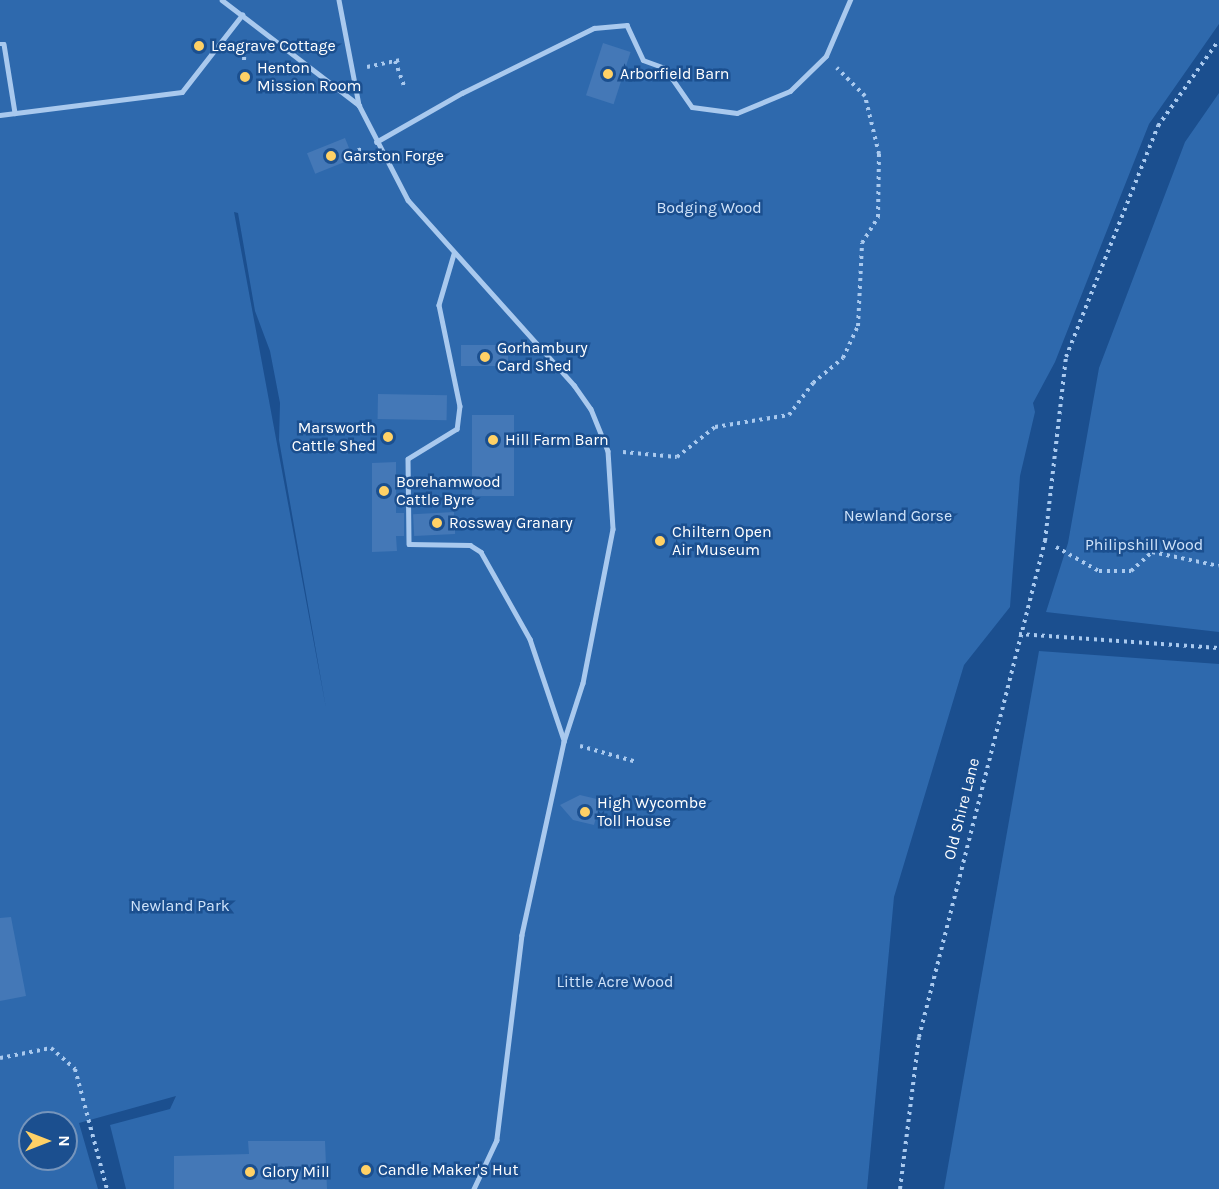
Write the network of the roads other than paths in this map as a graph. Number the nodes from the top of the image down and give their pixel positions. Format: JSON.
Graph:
{"nodes":[{"id":1,"x":222,"y":0,"type":"edge"},
{"id":2,"x":339,"y":0,"type":"edge"},
{"id":3,"x":850,"y":0,"type":"edge"},
{"id":4,"x":242,"y":15,"type":"junction"},
{"id":5,"x":0,"y":44,"type":"edge"},
{"id":6,"x":358,"y":105,"type":"junction"},
{"id":7,"x":15,"y":113,"type":"junction"},
{"id":8,"x":0,"y":115,"type":"edge"},
{"id":9,"x":376,"y":142,"type":"junction"},
{"id":10,"x":454,"y":254,"type":"junction"},
{"id":11,"x":564,"y":742,"type":"junction"},
{"id":12,"x":474,"y":1189,"type":"edge"}],
"edges":[{"from":1,"to":4,"type":"lane"},
{"from":2,"to":6,"type":"lane"},
{"from":3,"to":9,"type":"lane"},
{"from":4,"to":6,"type":"lane"},
{"from":4,"to":7,"type":"lane"},
{"from":5,"to":7,"type":"lane"},
{"from":6,"to":9,"type":"lane"},
{"from":7,"to":8,"type":"lane"},
{"from":9,"to":10,"type":"lane"},
{"from":10,"to":11,"type":"lane"},
{"from":10,"to":11,"type":"lane"},
{"from":11,"to":12,"type":"lane"}]}
